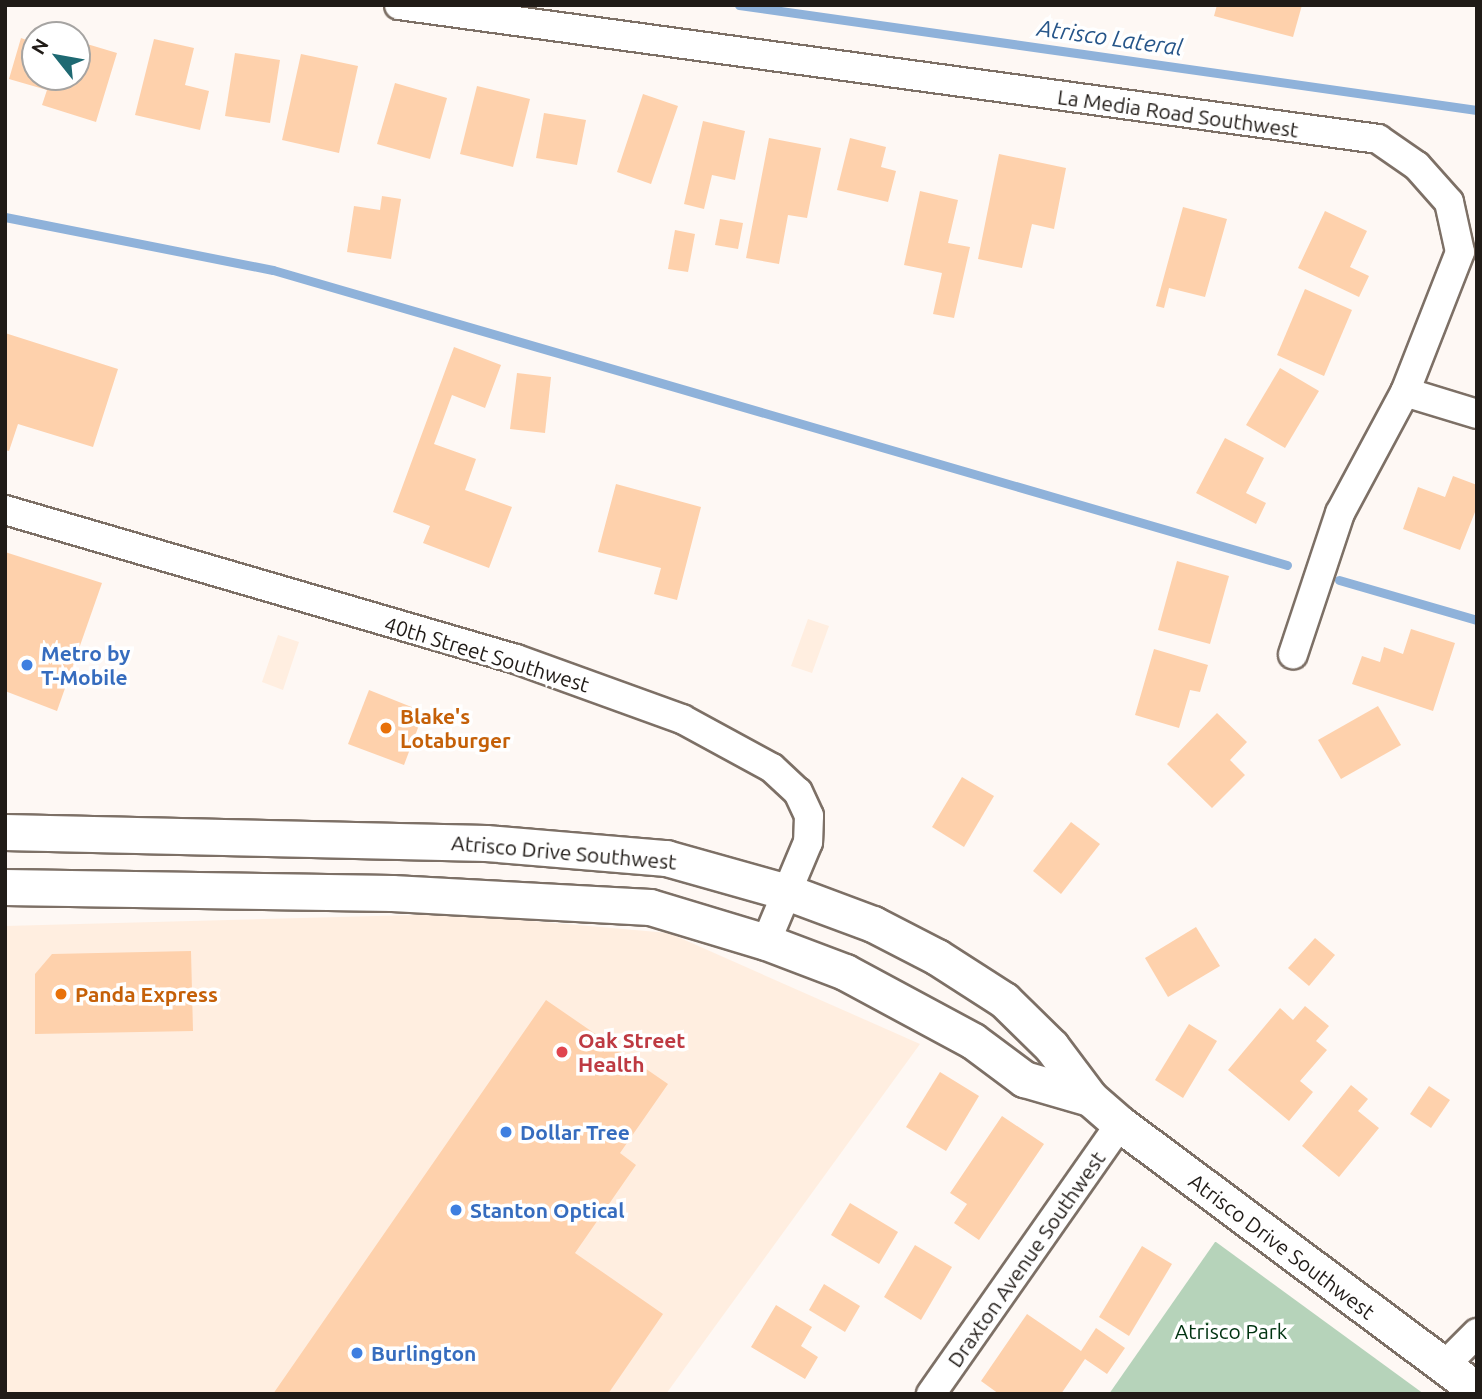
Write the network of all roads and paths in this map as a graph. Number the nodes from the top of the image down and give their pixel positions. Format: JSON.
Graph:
{"nodes":[{"id":1,"x":400,"y":5,"type":"edge"},
{"id":2,"x":1405,"y":392,"type":"junction"},
{"id":3,"x":1477,"y":414,"type":"edge"},
{"id":4,"x":5,"y":510,"type":"edge"},
{"id":5,"x":1293,"y":654,"type":"dead end"},
{"id":6,"x":5,"y":832,"type":"edge"},
{"id":7,"x":5,"y":887,"type":"edge"},
{"id":8,"x":787,"y":892,"type":"junction"},
{"id":9,"x":766,"y":942,"type":"junction"},
{"id":10,"x":1090,"y":1098,"type":"junction"},
{"id":11,"x":1120,"y":1124,"type":"junction"},
{"id":12,"x":1477,"y":1334,"type":"edge"},
{"id":13,"x":1443,"y":1367,"type":"junction"},
{"id":14,"x":1477,"y":1390,"type":"edge"},
{"id":15,"x":931,"y":1394,"type":"edge"}],
"edges":[{"from":1,"to":2,"type":"street","name":"La Media Road Southwest"},
{"from":2,"to":3,"type":"street"},
{"from":2,"to":5,"type":"street","name":"La Media Road Southwest"},
{"from":4,"to":8,"type":"street","name":"40th Street Southwest"},
{"from":6,"to":8,"type":"main road","name":"Atrisco Drive Southwest"},
{"from":7,"to":9,"type":"main road","name":"Atrisco Drive Southwest"},
{"from":8,"to":9,"type":"street","name":"40th Street Southwest"},
{"from":8,"to":10,"type":"main road","name":"Atrisco Drive Southwest"},
{"from":9,"to":10,"type":"main road","name":"Atrisco Drive Southwest"},
{"from":10,"to":11,"type":"main road","name":"Atrisco Drive Southwest"},
{"from":11,"to":13,"type":"main road","name":"Atrisco Drive Southwest"},
{"from":11,"to":15,"type":"street","name":"Draxton Avenue Southwest"},
{"from":12,"to":13,"type":"street"},
{"from":13,"to":14,"type":"main road","name":"Atrisco Drive Southwest"}]}
